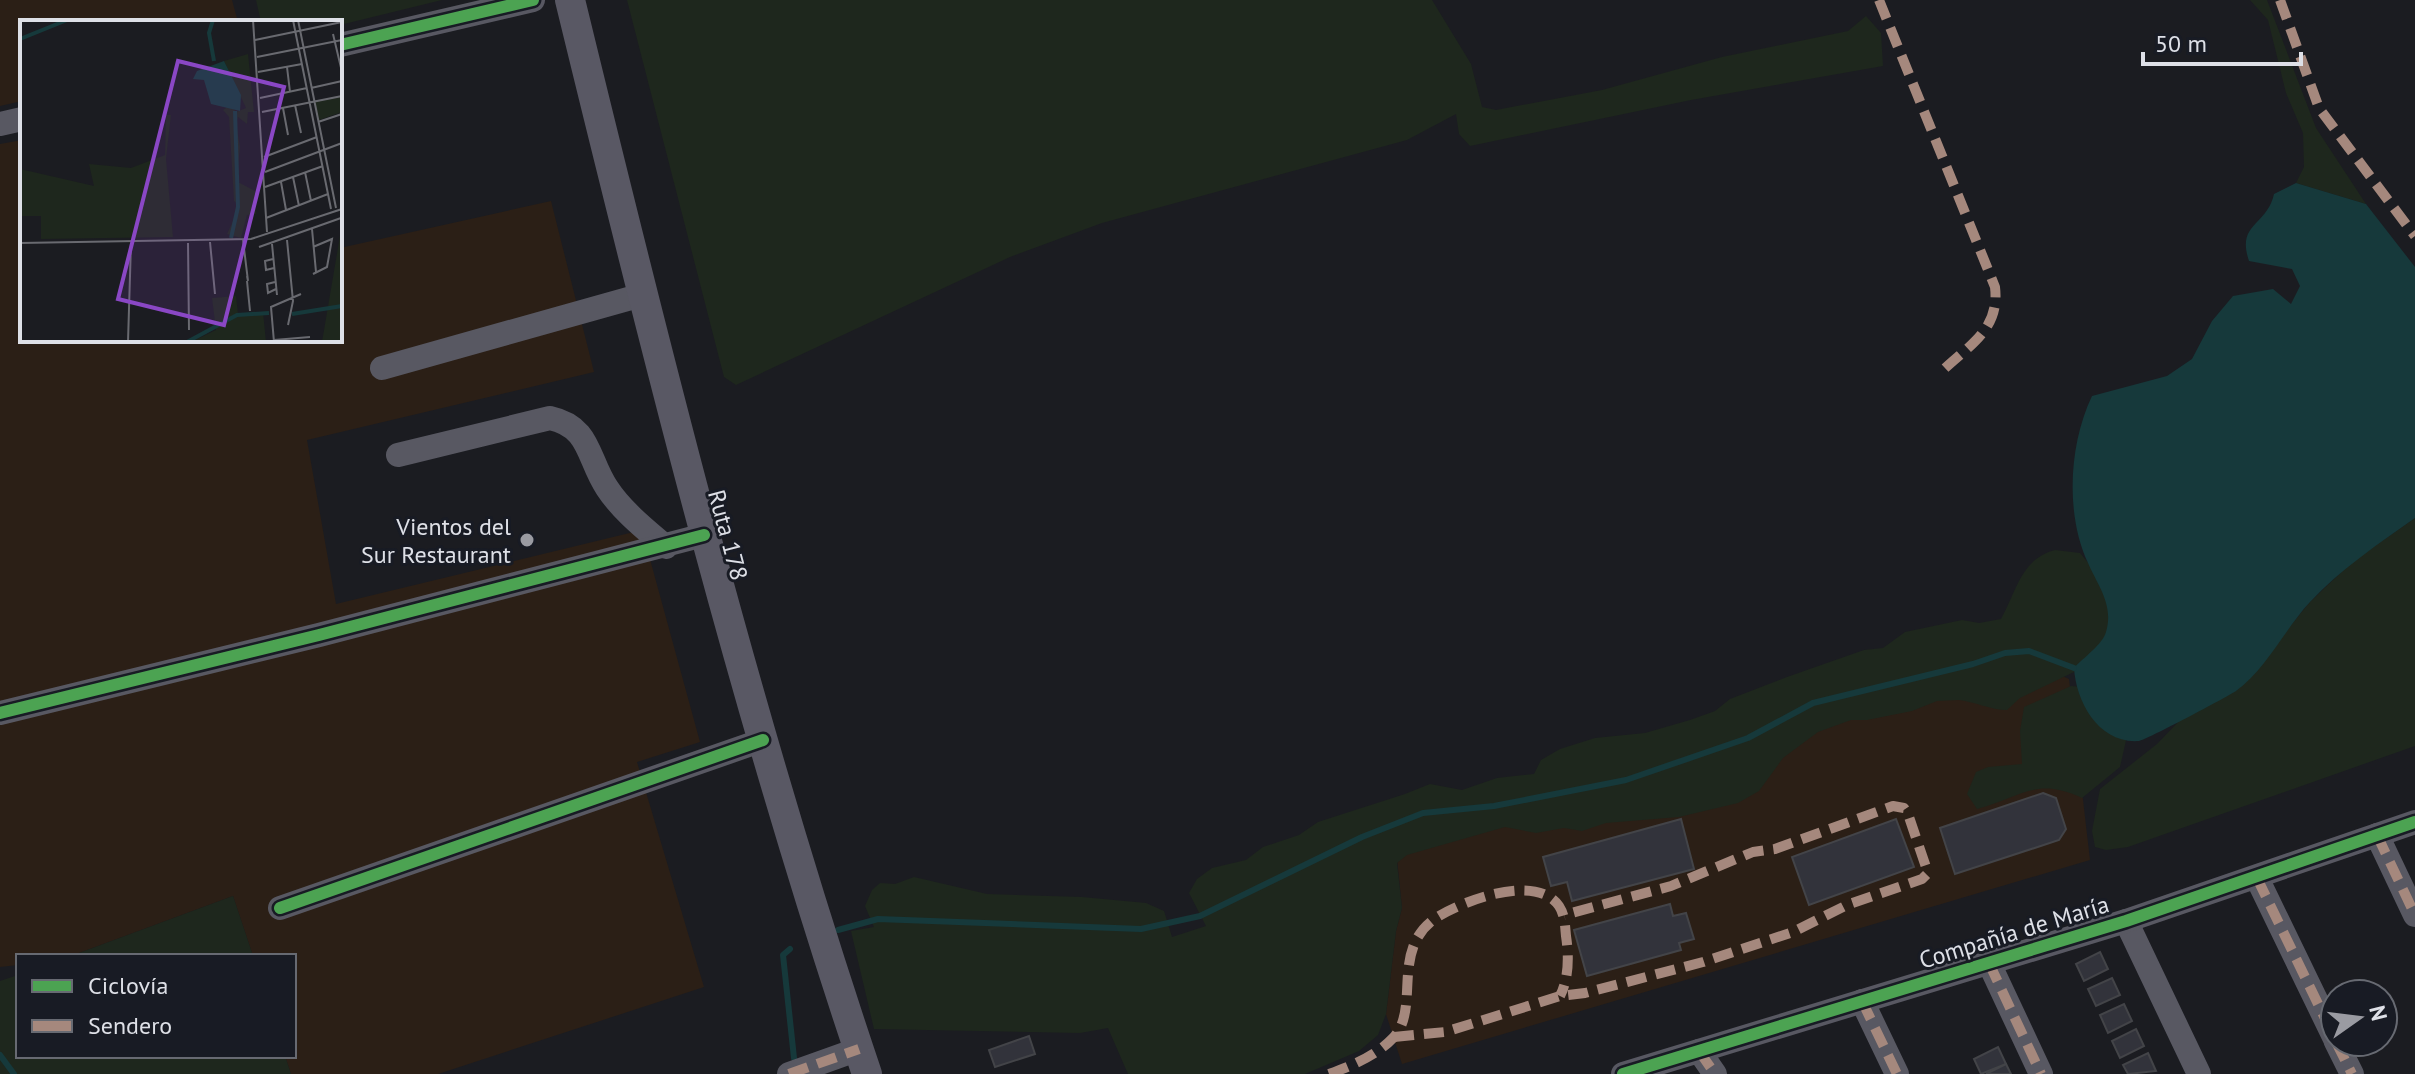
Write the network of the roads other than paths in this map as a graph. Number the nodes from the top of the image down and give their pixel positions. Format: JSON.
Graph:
{"nodes":[{"id":1,"x":533,"y":0,"type":"edge"},
{"id":2,"x":570,"y":0,"type":"edge"},
{"id":3,"x":342,"y":45,"type":"edge"},
{"id":4,"x":20,"y":119,"type":"edge"},
{"id":5,"x":0,"y":124,"type":"edge"},
{"id":6,"x":642,"y":295,"type":"junction"},
{"id":7,"x":382,"y":368,"type":"dead end"},
{"id":8,"x":398,"y":455,"type":"dead end"},
{"id":9,"x":704,"y":535,"type":"junction"},
{"id":10,"x":666,"y":547,"type":"junction"},
{"id":11,"x":0,"y":713,"type":"edge"},
{"id":12,"x":763,"y":740,"type":"junction"},
{"id":13,"x":2415,"y":822,"type":"edge"},
{"id":14,"x":2377,"y":835,"type":"junction"},
{"id":15,"x":2257,"y":878,"type":"junction"},
{"id":16,"x":280,"y":908,"type":"dead end"},
{"id":17,"x":2415,"y":915,"type":"edge"},
{"id":18,"x":2126,"y":921,"type":"junction"},
{"id":19,"x":1989,"y":963,"type":"junction"},
{"id":20,"x":1862,"y":1001,"type":"junction"},
{"id":21,"x":2319,"y":1006,"type":"edge"},
{"id":22,"x":1699,"y":1051,"type":"junction"},
{"id":23,"x":863,"y":1062,"type":"edge"},
{"id":24,"x":789,"y":1074,"type":"edge"},
{"id":25,"x":1623,"y":1074,"type":"edge"},
{"id":26,"x":1715,"y":1074,"type":"edge"},
{"id":27,"x":1897,"y":1074,"type":"edge"},
{"id":28,"x":2041,"y":1074,"type":"edge"},
{"id":29,"x":2199,"y":1074,"type":"edge"}],
"edges":[{"from":1,"to":3,"type":"street"},
{"from":2,"to":6,"type":"main road","name":"Ruta 178"},
{"from":4,"to":5,"type":"street"},
{"from":6,"to":7,"type":"street"},
{"from":6,"to":9,"type":"main road","name":"Ruta 178"},
{"from":8,"to":10,"type":"street"},
{"from":9,"to":10,"type":"street"},
{"from":9,"to":12,"type":"main road","name":"Ruta 178"},
{"from":10,"to":11,"type":"street"},
{"from":12,"to":16,"type":"street"},
{"from":12,"to":23,"type":"main road","name":"Ruta 178"},
{"from":13,"to":14,"type":"street","name":"Compañía de María"},
{"from":14,"to":15,"type":"street","name":"Compañía de María"},
{"from":14,"to":17,"type":"street"},
{"from":15,"to":18,"type":"street","name":"Compañía de María"},
{"from":15,"to":21,"type":"street"},
{"from":18,"to":19,"type":"street","name":"Compañía de María"},
{"from":18,"to":29,"type":"street"},
{"from":19,"to":20,"type":"street","name":"Compañía de María"},
{"from":19,"to":28,"type":"street"},
{"from":20,"to":22,"type":"street","name":"Compañía de María"},
{"from":20,"to":27,"type":"street"},
{"from":22,"to":25,"type":"street","name":"Compañía de María"},
{"from":22,"to":26,"type":"street"},
{"from":23,"to":24,"type":"street"}]}
